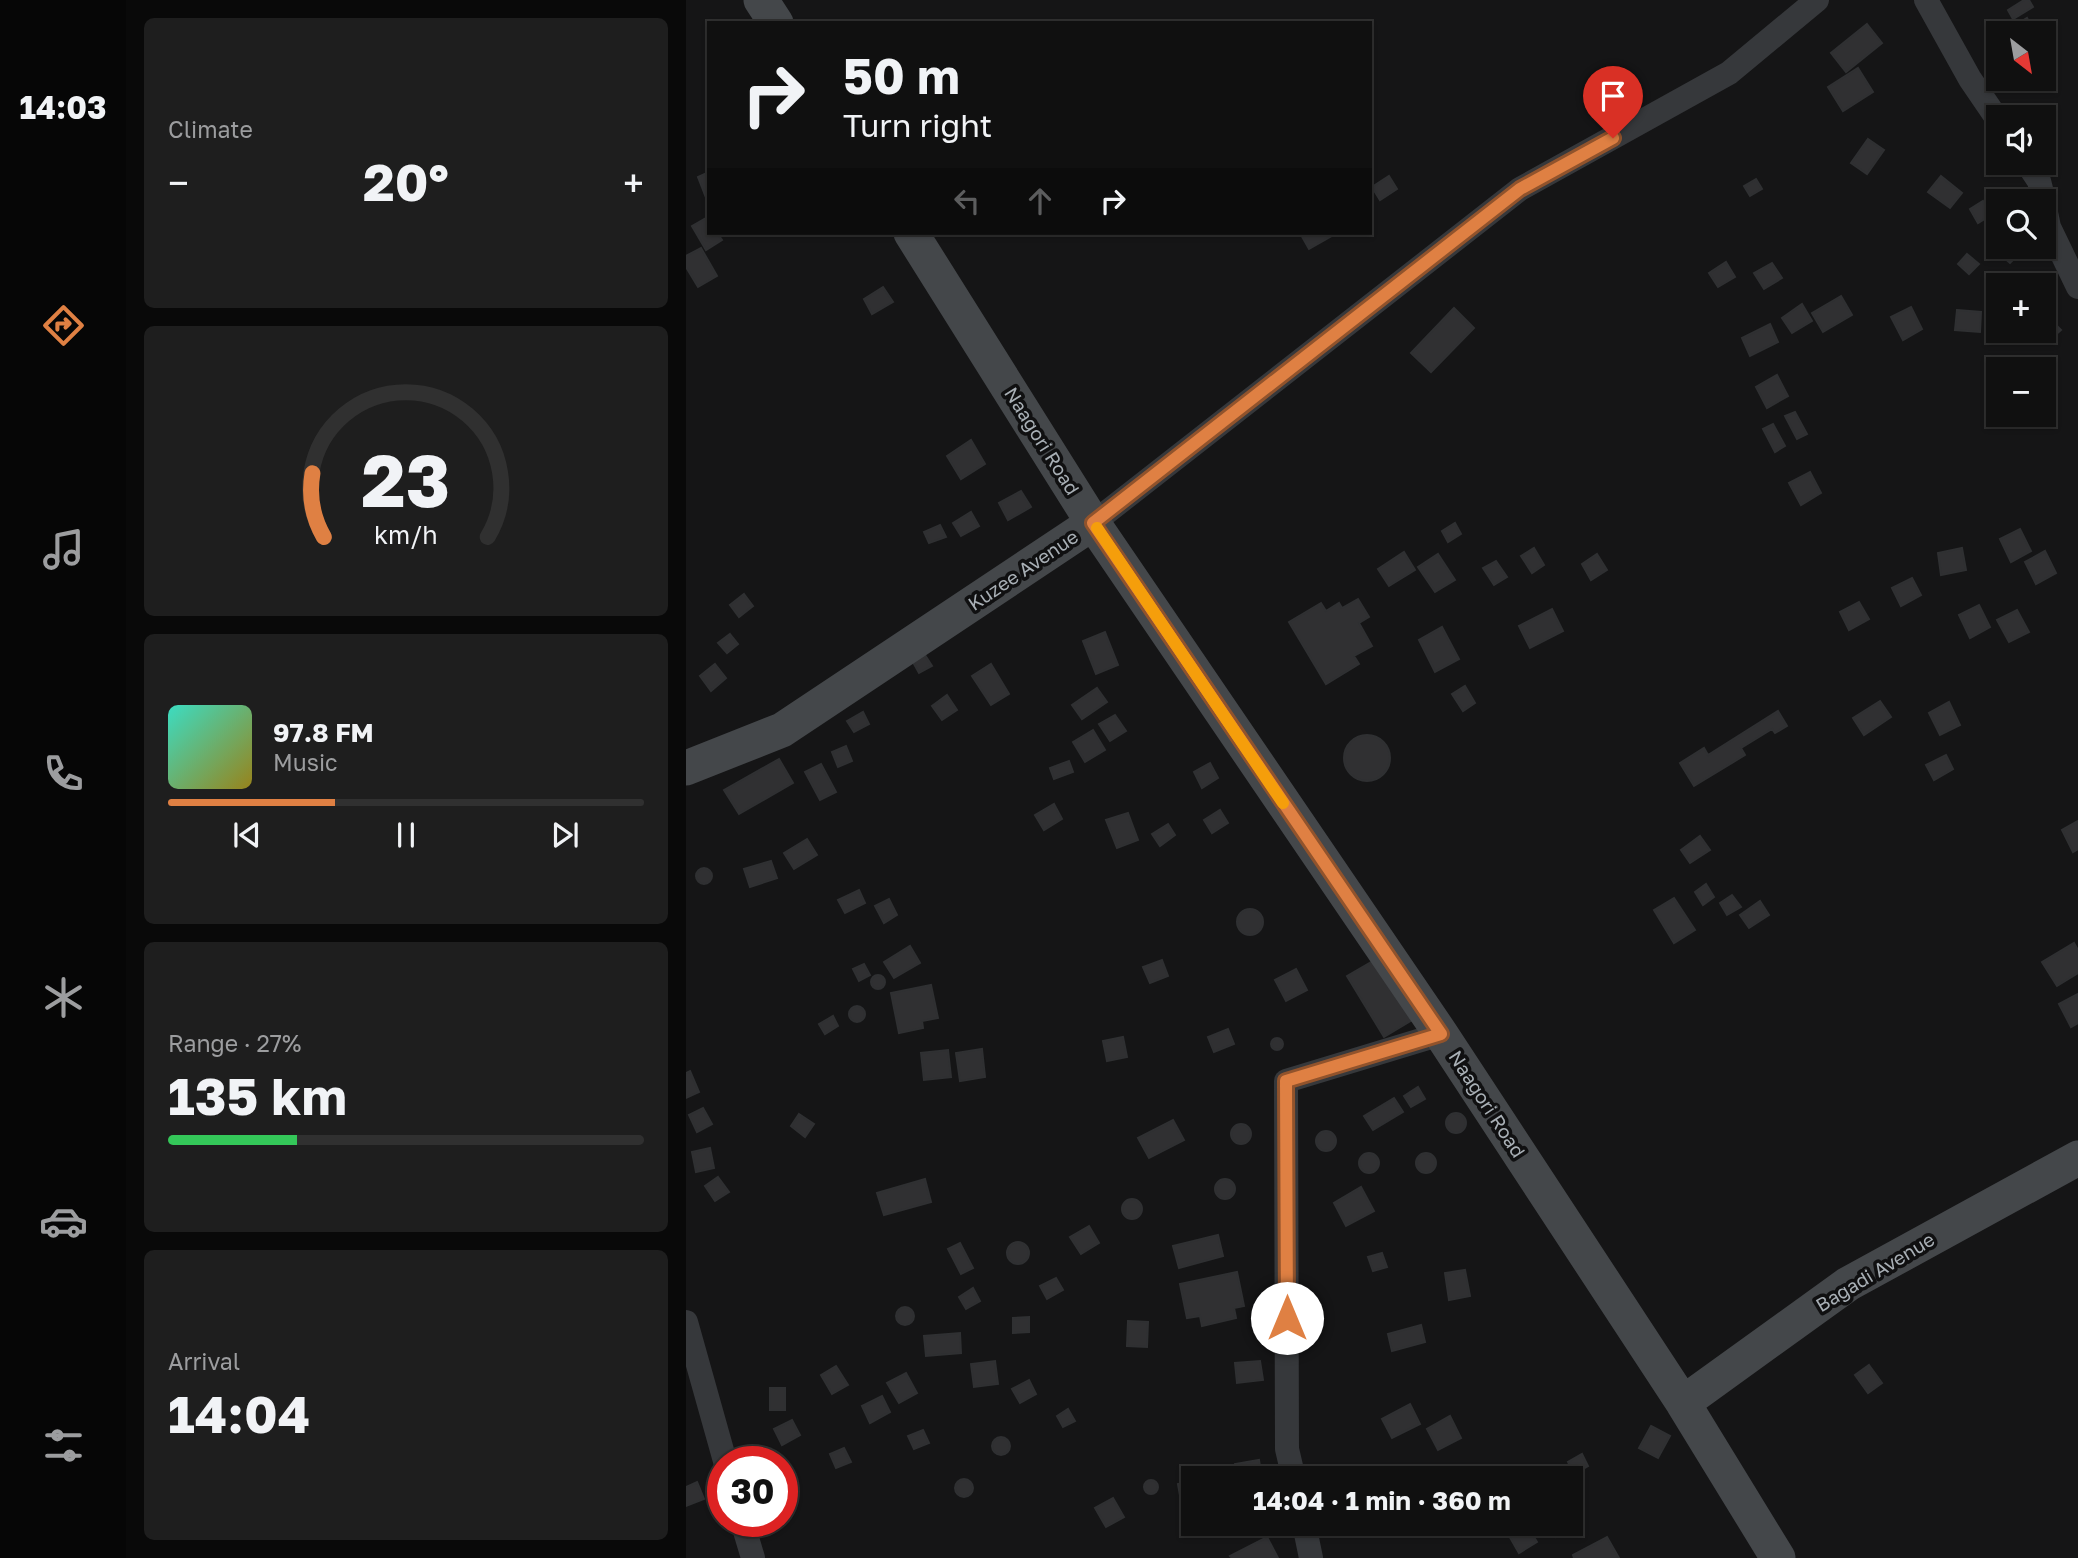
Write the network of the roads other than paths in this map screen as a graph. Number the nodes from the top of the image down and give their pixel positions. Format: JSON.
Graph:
{"nodes":[{"id":1,"x":761,"y":0,"type":"edge"},
{"id":2,"x":1817,"y":0,"type":"edge"},
{"id":3,"x":1926,"y":0,"type":"edge"},
{"id":4,"x":775,"y":21,"type":"edge"},
{"id":5,"x":1988,"y":105,"type":"edge"},
{"id":6,"x":912,"y":235,"type":"edge"},
{"id":7,"x":2056,"y":242,"type":"edge"},
{"id":8,"x":2078,"y":288,"type":"edge"},
{"id":9,"x":1093,"y":523,"type":"junction"},
{"id":10,"x":686,"y":768,"type":"edge"},
{"id":11,"x":1441,"y":1034,"type":"junction"},
{"id":12,"x":2078,"y":1158,"type":"edge"},
{"id":13,"x":686,"y":1322,"type":"edge"},
{"id":14,"x":1683,"y":1403,"type":"junction"},
{"id":15,"x":721,"y":1446,"type":"edge"},
{"id":16,"x":1291,"y":1466,"type":"edge"},
{"id":17,"x":1306,"y":1536,"type":"edge"},
{"id":18,"x":747,"y":1537,"type":"edge"},
{"id":19,"x":753,"y":1558,"type":"edge"},
{"id":20,"x":1311,"y":1558,"type":"edge"},
{"id":21,"x":1778,"y":1558,"type":"edge"}],
"edges":[{"from":1,"to":4,"type":"street"},
{"from":2,"to":9,"type":"street","name":"Kuzee Avenue"},
{"from":3,"to":5,"type":"street"},
{"from":6,"to":9,"type":"street","name":"Naagori Road"},
{"from":7,"to":8,"type":"street"},
{"from":9,"to":10,"type":"street","name":"Kuzee Avenue"},
{"from":9,"to":11,"type":"street","name":"Naagori Road"},
{"from":11,"to":14,"type":"street","name":"Naagori Road"},
{"from":11,"to":16,"type":"street"},
{"from":12,"to":14,"type":"street","name":"Bagadi Avenue"},
{"from":13,"to":15,"type":"street"},
{"from":14,"to":21,"type":"street","name":"Naagori Road"},
{"from":17,"to":20,"type":"street"},
{"from":18,"to":19,"type":"street"}]}
